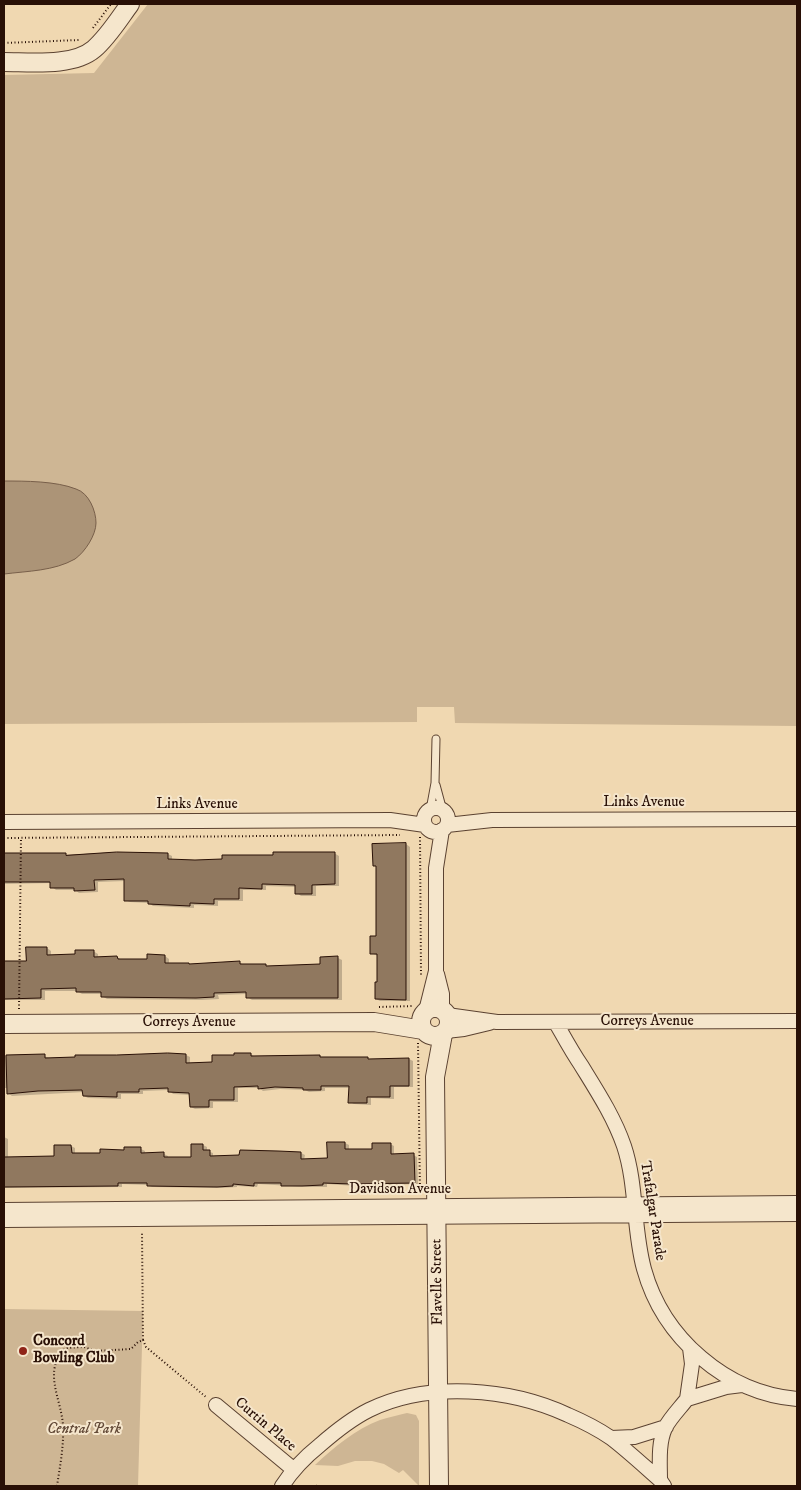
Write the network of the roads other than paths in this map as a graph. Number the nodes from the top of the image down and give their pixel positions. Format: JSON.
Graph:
{"nodes":[{"id":1,"x":130,"y":4,"type":"edge"},
{"id":2,"x":4,"y":62,"type":"edge"},
{"id":3,"x":436,"y":740,"type":"dead end"},
{"id":4,"x":435,"y":782,"type":"junction"},
{"id":5,"x":797,"y":819,"type":"edge"},
{"id":6,"x":4,"y":822,"type":"edge"},
{"id":7,"x":434,"y":822,"type":"junction"},
{"id":8,"x":797,"y":1021,"type":"edge"},
{"id":9,"x":556,"y":1022,"type":"junction"},
{"id":10,"x":4,"y":1024,"type":"edge"},
{"id":11,"x":433,"y":1024,"type":"junction"},
{"id":12,"x":797,"y":1203,"type":"edge"},
{"id":13,"x":635,"y":1209,"type":"junction"},
{"id":14,"x":4,"y":1210,"type":"edge"},
{"id":15,"x":437,"y":1212,"type":"junction"},
{"id":16,"x":797,"y":1214,"type":"edge"},
{"id":17,"x":4,"y":1220,"type":"edge"},
{"id":18,"x":690,"y":1348,"type":"junction"},
{"id":19,"x":742,"y":1386,"type":"junction"},
{"id":20,"x":438,"y":1392,"type":"junction"},
{"id":21,"x":687,"y":1399,"type":"junction"},
{"id":22,"x":797,"y":1399,"type":"edge"},
{"id":23,"x":216,"y":1405,"type":"road end"},
{"id":24,"x":666,"y":1427,"type":"junction"},
{"id":25,"x":611,"y":1438,"type":"junction"},
{"id":26,"x":293,"y":1469,"type":"junction"},
{"id":27,"x":662,"y":1483,"type":"edge"},
{"id":28,"x":282,"y":1486,"type":"edge"},
{"id":29,"x":440,"y":1486,"type":"edge"}],
"edges":[{"from":1,"to":2,"type":"street"},
{"from":3,"to":4,"type":"lane","name":"Flavelle Street"},
{"from":4,"to":7,"type":"lane","name":"Flavelle Street"},
{"from":4,"to":7,"type":"lane","name":"Flavelle Street"},
{"from":5,"to":7,"type":"street","name":"Links Avenue"},
{"from":6,"to":7,"type":"street","name":"Links Avenue"},
{"from":7,"to":11,"type":"street","name":"Flavelle Street"},
{"from":8,"to":9,"type":"street","name":"Correys Avenue"},
{"from":9,"to":11,"type":"street","name":"Correys Avenue"},
{"from":9,"to":13,"type":"street","name":"Trafalgar Parade"},
{"from":10,"to":11,"type":"street","name":"Correys Avenue"},
{"from":11,"to":15,"type":"street","name":"Flavelle Street"},
{"from":12,"to":13,"type":"street","name":"Davidson Avenue"},
{"from":13,"to":15,"type":"street","name":"Davidson Avenue"},
{"from":13,"to":16,"type":"street","name":"Davidson Avenue"},
{"from":13,"to":18,"type":"street","name":"Trafalgar Parade"},
{"from":14,"to":15,"type":"street","name":"Davidson Avenue"},
{"from":15,"to":17,"type":"street","name":"Davidson Avenue"},
{"from":15,"to":20,"type":"street","name":"Flavelle Street"},
{"from":18,"to":19,"type":"street","name":"Trafalgar Parade"},
{"from":18,"to":21,"type":"street"},
{"from":19,"to":21,"type":"street"},
{"from":19,"to":22,"type":"street","name":"Trafalgar Parade"},
{"from":20,"to":25,"type":"street"},
{"from":20,"to":26,"type":"street"},
{"from":20,"to":29,"type":"street","name":"Flavelle Street"},
{"from":21,"to":24,"type":"street"},
{"from":23,"to":26,"type":"street","name":"Curtin Place"},
{"from":24,"to":25,"type":"street"},
{"from":24,"to":27,"type":"street"},
{"from":25,"to":27,"type":"street"},
{"from":26,"to":28,"type":"street"}]}
